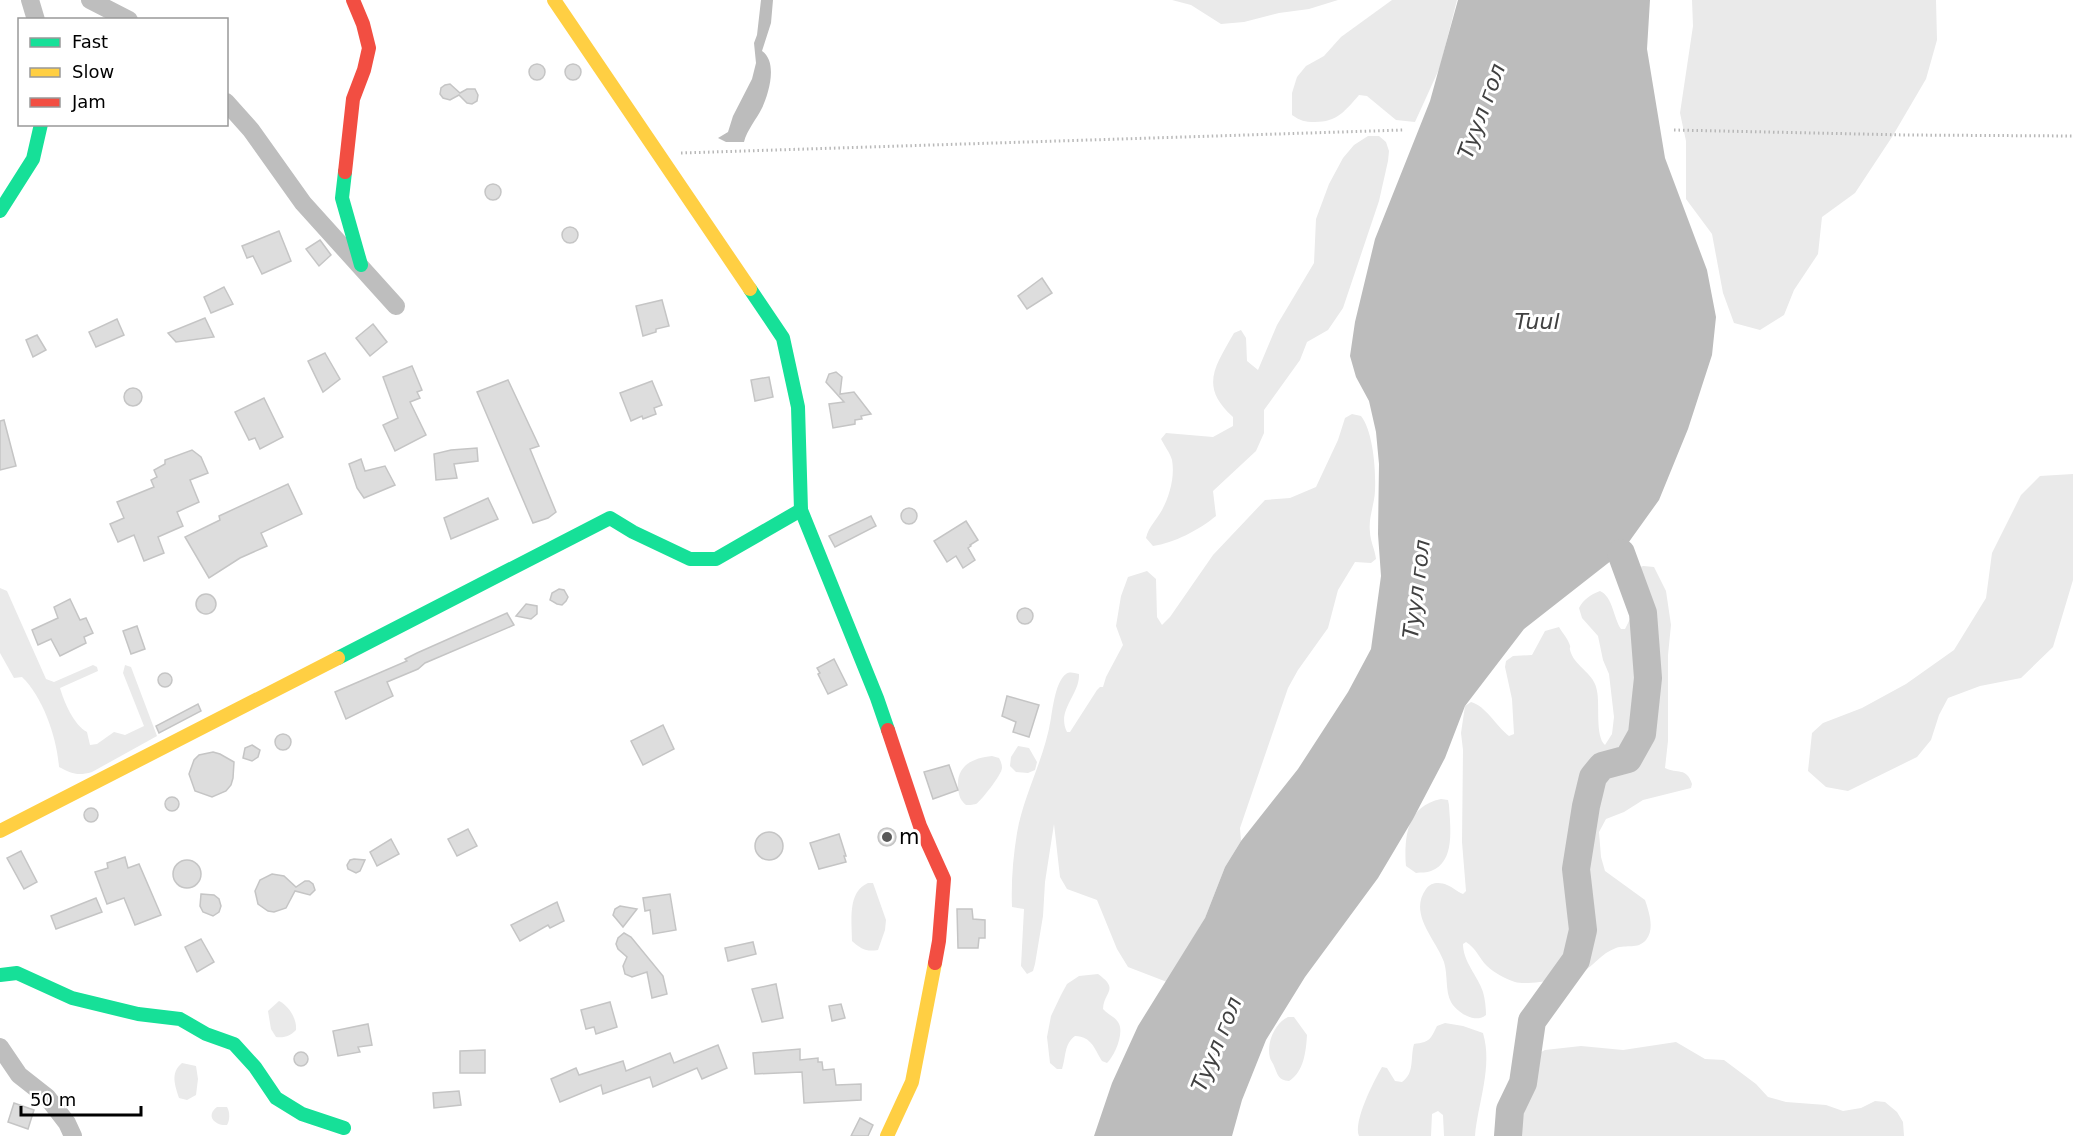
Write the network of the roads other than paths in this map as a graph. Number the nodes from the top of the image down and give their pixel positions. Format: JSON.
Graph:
{"nodes":[{"id":1,"x":30,"y":0,"type":"edge"},
{"id":2,"x":90,"y":0,"type":"edge"},
{"id":3,"x":353,"y":0,"type":"edge"},
{"id":4,"x":554,"y":0,"type":"edge"},
{"id":5,"x":35,"y":18,"type":"edge"},
{"id":6,"x":125,"y":18,"type":"edge"},
{"id":7,"x":228,"y":104,"type":"edge"},
{"id":8,"x":41,"y":126,"type":"edge"},
{"id":9,"x":0,"y":211,"type":"edge"},
{"id":10,"x":361,"y":266,"type":"junction"},
{"id":11,"x":396,"y":306,"type":"dead end"},
{"id":12,"x":801,"y":510,"type":"junction"},
{"id":13,"x":0,"y":831,"type":"edge"},
{"id":14,"x":0,"y":975,"type":"edge"},
{"id":15,"x":0,"y":1047,"type":"edge"},
{"id":16,"x":344,"y":1128,"type":"dead end"},
{"id":17,"x":73,"y":1136,"type":"edge"},
{"id":18,"x":887,"y":1136,"type":"edge"}],
"edges":[{"from":1,"to":5,"type":"street"},
{"from":2,"to":6,"type":"street"},
{"from":3,"to":10,"type":"street"},
{"from":4,"to":12,"type":"street"},
{"from":7,"to":10,"type":"street"},
{"from":8,"to":9,"type":"street"},
{"from":10,"to":11,"type":"street"},
{"from":12,"to":13,"type":"street"},
{"from":12,"to":18,"type":"street"},
{"from":14,"to":16,"type":"street"},
{"from":15,"to":17,"type":"street"}]}
